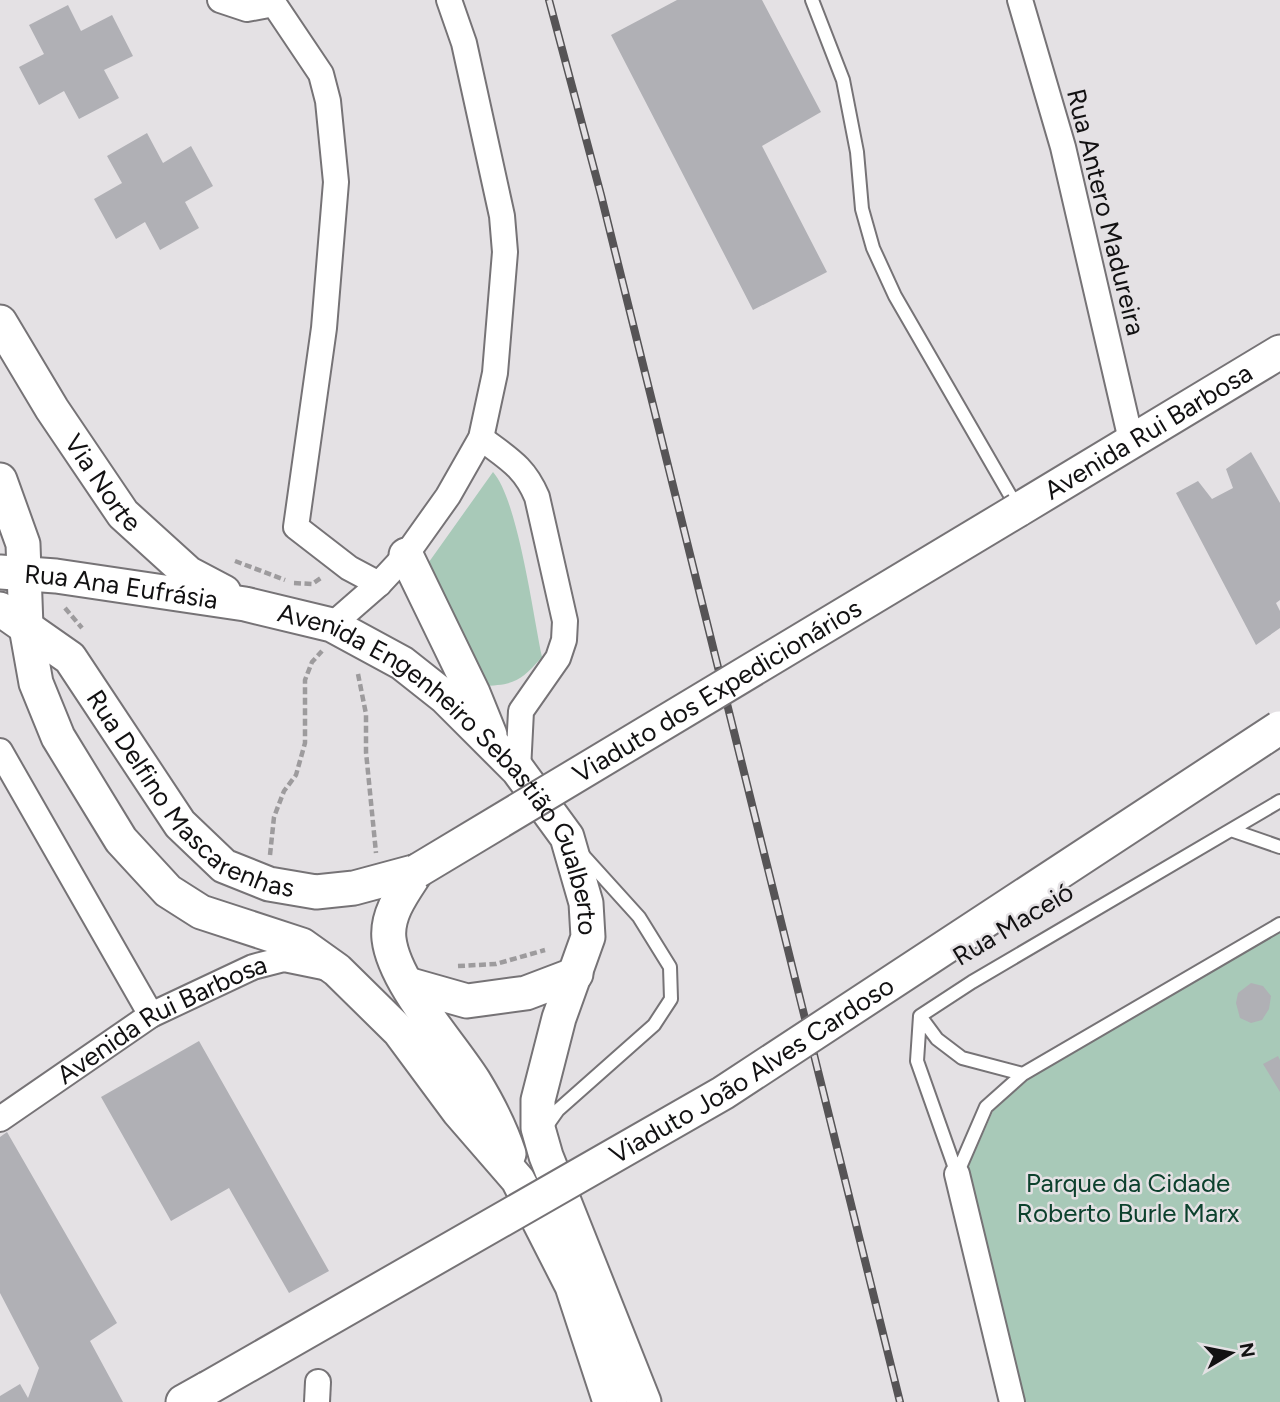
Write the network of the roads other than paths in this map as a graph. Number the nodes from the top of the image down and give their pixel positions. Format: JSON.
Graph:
{"nodes":[{"id":1,"x":220,"y":0,"type":"edge"},
{"id":2,"x":449,"y":0,"type":"edge"},
{"id":3,"x":812,"y":0,"type":"edge"},
{"id":4,"x":1020,"y":0,"type":"edge"},
{"id":5,"x":272,"y":2,"type":"edge"},
{"id":6,"x":0,"y":322,"type":"edge"},
{"id":7,"x":1280,"y":352,"type":"edge"},
{"id":8,"x":481,"y":438,"type":"junction"},
{"id":9,"x":1131,"y":440,"type":"junction"},
{"id":10,"x":0,"y":480,"type":"edge"},
{"id":11,"x":1018,"y":510,"type":"junction"},
{"id":12,"x":406,"y":555,"type":"junction"},
{"id":13,"x":27,"y":574,"type":"edge"},
{"id":14,"x":379,"y":584,"type":"junction"},
{"id":15,"x":244,"y":604,"type":"junction"},
{"id":16,"x":13,"y":618,"type":"edge"},
{"id":17,"x":344,"y":632,"type":"junction"},
{"id":18,"x":1279,"y":728,"type":"edge"},
{"id":19,"x":0,"y":751,"type":"edge"},
{"id":20,"x":507,"y":760,"type":"junction"},
{"id":21,"x":1280,"y":801,"type":"edge"},
{"id":22,"x":1231,"y":830,"type":"junction"},
{"id":23,"x":567,"y":837,"type":"junction"},
{"id":24,"x":1280,"y":847,"type":"edge"},
{"id":25,"x":417,"y":871,"type":"junction"},
{"id":26,"x":1280,"y":924,"type":"edge"},
{"id":27,"x":337,"y":970,"type":"junction"},
{"id":28,"x":576,"y":974,"type":"junction"},
{"id":29,"x":407,"y":984,"type":"junction"},
{"id":30,"x":150,"y":1016,"type":"junction"},
{"id":31,"x":920,"y":1016,"type":"junction"},
{"id":32,"x":1023,"y":1074,"type":"junction"},
{"id":33,"x":0,"y":1119,"type":"edge"},
{"id":34,"x":546,"y":1156,"type":"junction"},
{"id":35,"x":957,"y":1174,"type":"junction"},
{"id":36,"x":518,"y":1180,"type":"junction"},
{"id":37,"x":196,"y":1395,"type":"edge"},
{"id":38,"x":610,"y":1402,"type":"edge"},
{"id":39,"x":644,"y":1402,"type":"edge"},
{"id":40,"x":1012,"y":1402,"type":"edge"}],
"edges":[{"from":1,"to":5,"type":"street"},
{"from":2,"to":8,"type":"street"},
{"from":3,"to":11,"type":"lane"},
{"from":4,"to":9,"type":"street","name":"Rua Antero Madureira"},
{"from":5,"to":14,"type":"street"},
{"from":6,"to":15,"type":"main road","name":"Via Norte"},
{"from":7,"to":9,"type":"main road","name":"Avenida Rui Barbosa"},
{"from":8,"to":12,"type":"street"},
{"from":8,"to":20,"type":"street"},
{"from":9,"to":11,"type":"main road","name":"Avenida Rui Barbosa"},
{"from":10,"to":13,"type":"main road"},
{"from":11,"to":25,"type":"main road","name":"Viaduto dos Expedicionários","bridge":true},
{"from":12,"to":14,"type":"street"},
{"from":12,"to":20,"type":"main road"},
{"from":13,"to":15,"type":"main road","name":"Rua Ana Eufrásia"},
{"from":13,"to":16,"type":"main road"},
{"from":14,"to":17,"type":"street"},
{"from":15,"to":17,"type":"main road","name":"Avenida Engenheiro Sebastião Gualberto"},
{"from":16,"to":25,"type":"main road","name":"Rua Delfino Mascarenhas"},
{"from":16,"to":27,"type":"main road"},
{"from":17,"to":20,"type":"main road","name":"Avenida Engenheiro Sebastião Gualberto"},
{"from":18,"to":37,"type":"main road","name":"Viaduto João Alves Cardoso","bridge":true},
{"from":19,"to":30,"type":"street"},
{"from":20,"to":23,"type":"main road","name":"Avenida Engenheiro Sebastião Gualberto"},
{"from":21,"to":22,"type":"lane","name":"Rua Maceió"},
{"from":22,"to":24,"type":"lane"},
{"from":22,"to":31,"type":"lane","name":"Rua Maceió"},
{"from":23,"to":28,"type":"main road","name":"Avenida Engenheiro Sebastião Gualberto"},
{"from":23,"to":34,"type":"lane"},
{"from":25,"to":29,"type":"main road"},
{"from":26,"to":32,"type":"lane"},
{"from":27,"to":30,"type":"street","name":"Avenida Rui Barbosa"},
{"from":27,"to":36,"type":"main road"},
{"from":28,"to":29,"type":"main road"},
{"from":28,"to":34,"type":"main road","name":"Avenida Engenheiro Sebastião Gualberto"},
{"from":29,"to":36,"type":"main road"},
{"from":30,"to":33,"type":"street","name":"Avenida Rui Barbosa"},
{"from":31,"to":32,"type":"lane"},
{"from":31,"to":35,"type":"lane"},
{"from":32,"to":35,"type":"lane"},
{"from":34,"to":39,"type":"main road","name":"Avenida Engenheiro Sebastião Gualberto"},
{"from":35,"to":40,"type":"street"},
{"from":36,"to":38,"type":"main road"}]}
